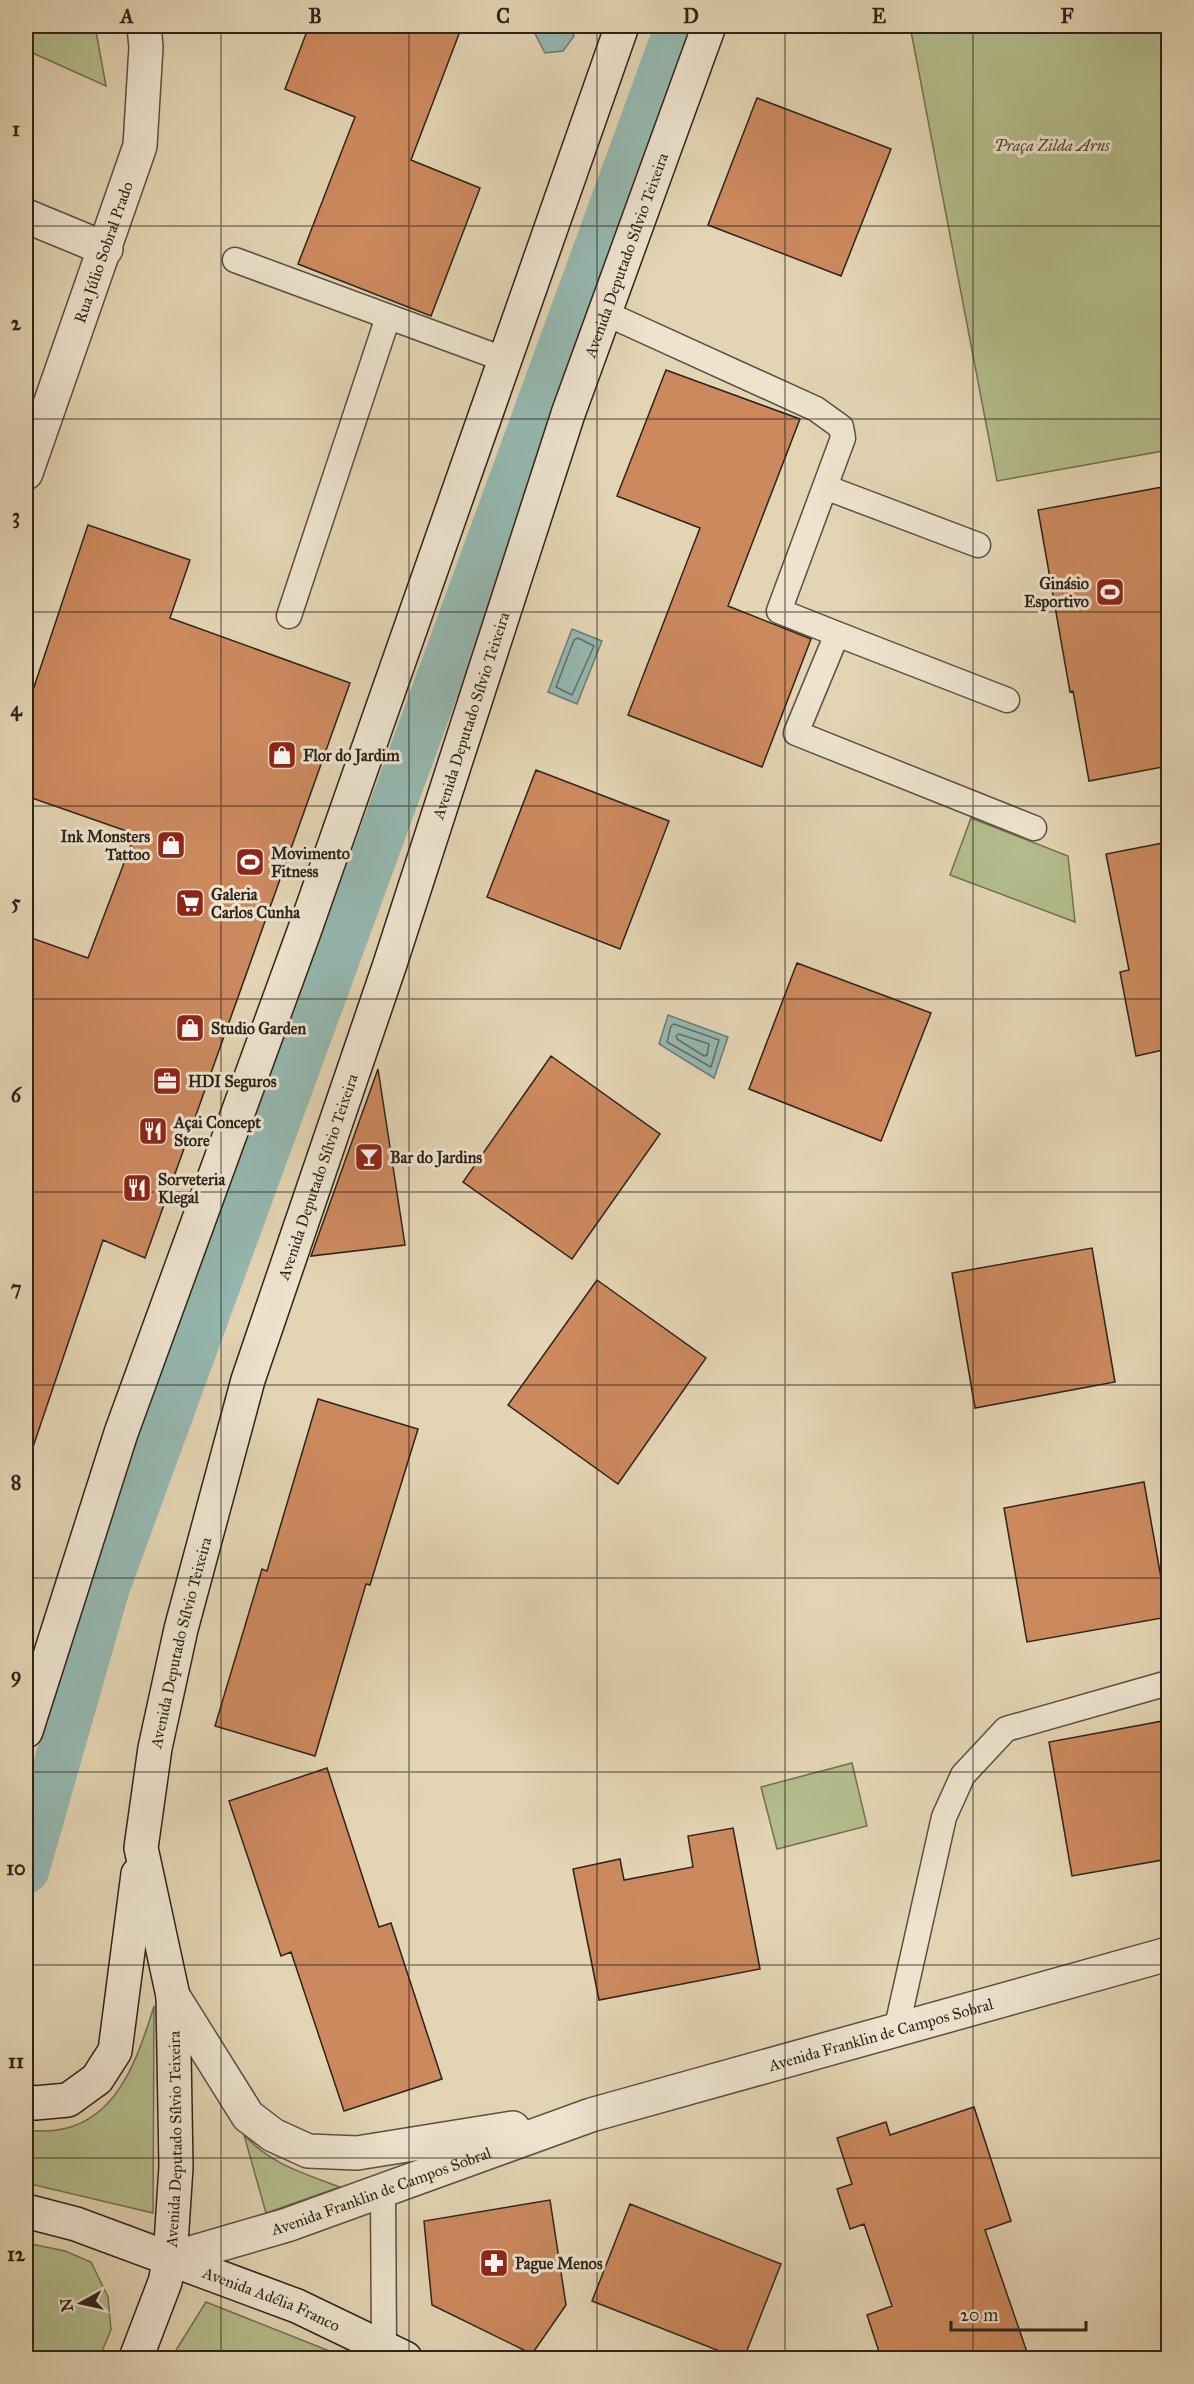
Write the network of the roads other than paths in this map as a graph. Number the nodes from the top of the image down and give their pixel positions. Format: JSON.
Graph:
{"nodes":[{"id":1,"x":144,"y":26,"type":"edge"},
{"id":2,"x":622,"y":26,"type":"edge"},
{"id":3,"x":709,"y":26,"type":"edge"},
{"id":4,"x":26,"y":216,"type":"edge"},
{"id":5,"x":106,"y":249,"type":"junction"},
{"id":6,"x":235,"y":260,"type":"dead end"},
{"id":7,"x":605,"y":313,"type":"junction"},
{"id":8,"x":388,"y":317,"type":"junction"},
{"id":9,"x":506,"y":360,"type":"junction"},
{"id":10,"x":26,"y":473,"type":"edge"},
{"id":11,"x":825,"y":487,"type":"junction"},
{"id":12,"x":978,"y":546,"type":"dead end"},
{"id":13,"x":289,"y":616,"type":"dead end"},
{"id":14,"x":837,"y":634,"type":"junction"},
{"id":15,"x":1007,"y":700,"type":"dead end"},
{"id":16,"x":1034,"y":828,"type":"dead end"},
{"id":17,"x":1168,"y":1683,"type":"edge"},
{"id":18,"x":26,"y":1731,"type":"edge"},
{"id":19,"x":141,"y":1848,"type":"junction"},
{"id":20,"x":1168,"y":1954,"type":"edge"},
{"id":21,"x":173,"y":1996,"type":"junction"},
{"id":22,"x":896,"y":2031,"type":"junction"},
{"id":23,"x":26,"y":2101,"type":"edge"},
{"id":24,"x":591,"y":2115,"type":"junction"},
{"id":25,"x":383,"y":2190,"type":"junction"},
{"id":26,"x":26,"y":2211,"type":"edge"},
{"id":27,"x":170,"y":2259,"type":"junction"},
{"id":28,"x":394,"y":2353,"type":"edge"},
{"id":29,"x":136,"y":2358,"type":"edge"}],
"edges":[{"from":1,"to":5,"type":"main road","name":"Rua Júlio Sobral Prado"},
{"from":2,"to":9,"type":"main road"},
{"from":3,"to":7,"type":"main road","name":"Avenida Deputado Sílvio Teixeira"},
{"from":4,"to":5,"type":"main road"},
{"from":5,"to":10,"type":"main road","name":"Rua Júlio Sobral Prado"},
{"from":6,"to":8,"type":"lane"},
{"from":7,"to":11,"type":"lane"},
{"from":7,"to":19,"type":"main road","name":"Avenida Deputado Sílvio Teixeira"},
{"from":8,"to":9,"type":"lane"},
{"from":8,"to":13,"type":"lane"},
{"from":9,"to":18,"type":"main road"},
{"from":11,"to":12,"type":"lane"},
{"from":11,"to":14,"type":"lane"},
{"from":14,"to":15,"type":"lane"},
{"from":14,"to":16,"type":"lane"},
{"from":17,"to":22,"type":"lane"},
{"from":19,"to":21,"type":"main road","name":"Avenida Deputado Sílvio Teixeira"},
{"from":19,"to":23,"type":"main road"},
{"from":20,"to":22,"type":"main road","name":"Avenida Franklin de Campos Sobral"},
{"from":21,"to":24,"type":"main road","name":"Avenida Franklin de Campos Sobral"},
{"from":21,"to":27,"type":"main road","name":"Avenida Deputado Sílvio Teixeira"},
{"from":22,"to":24,"type":"main road","name":"Avenida Franklin de Campos Sobral"},
{"from":24,"to":25,"type":"main road","name":"Avenida Franklin de Campos Sobral"},
{"from":25,"to":27,"type":"main road","name":"Avenida Franklin de Campos Sobral"},
{"from":25,"to":28,"type":"lane"},
{"from":26,"to":27,"type":"main road","name":"Avenida Adélia Franco"},
{"from":27,"to":28,"type":"main road","name":"Avenida Adélia Franco"},
{"from":27,"to":29,"type":"main road","name":"Avenida Deputado Sílvio Teixeira"}]}
